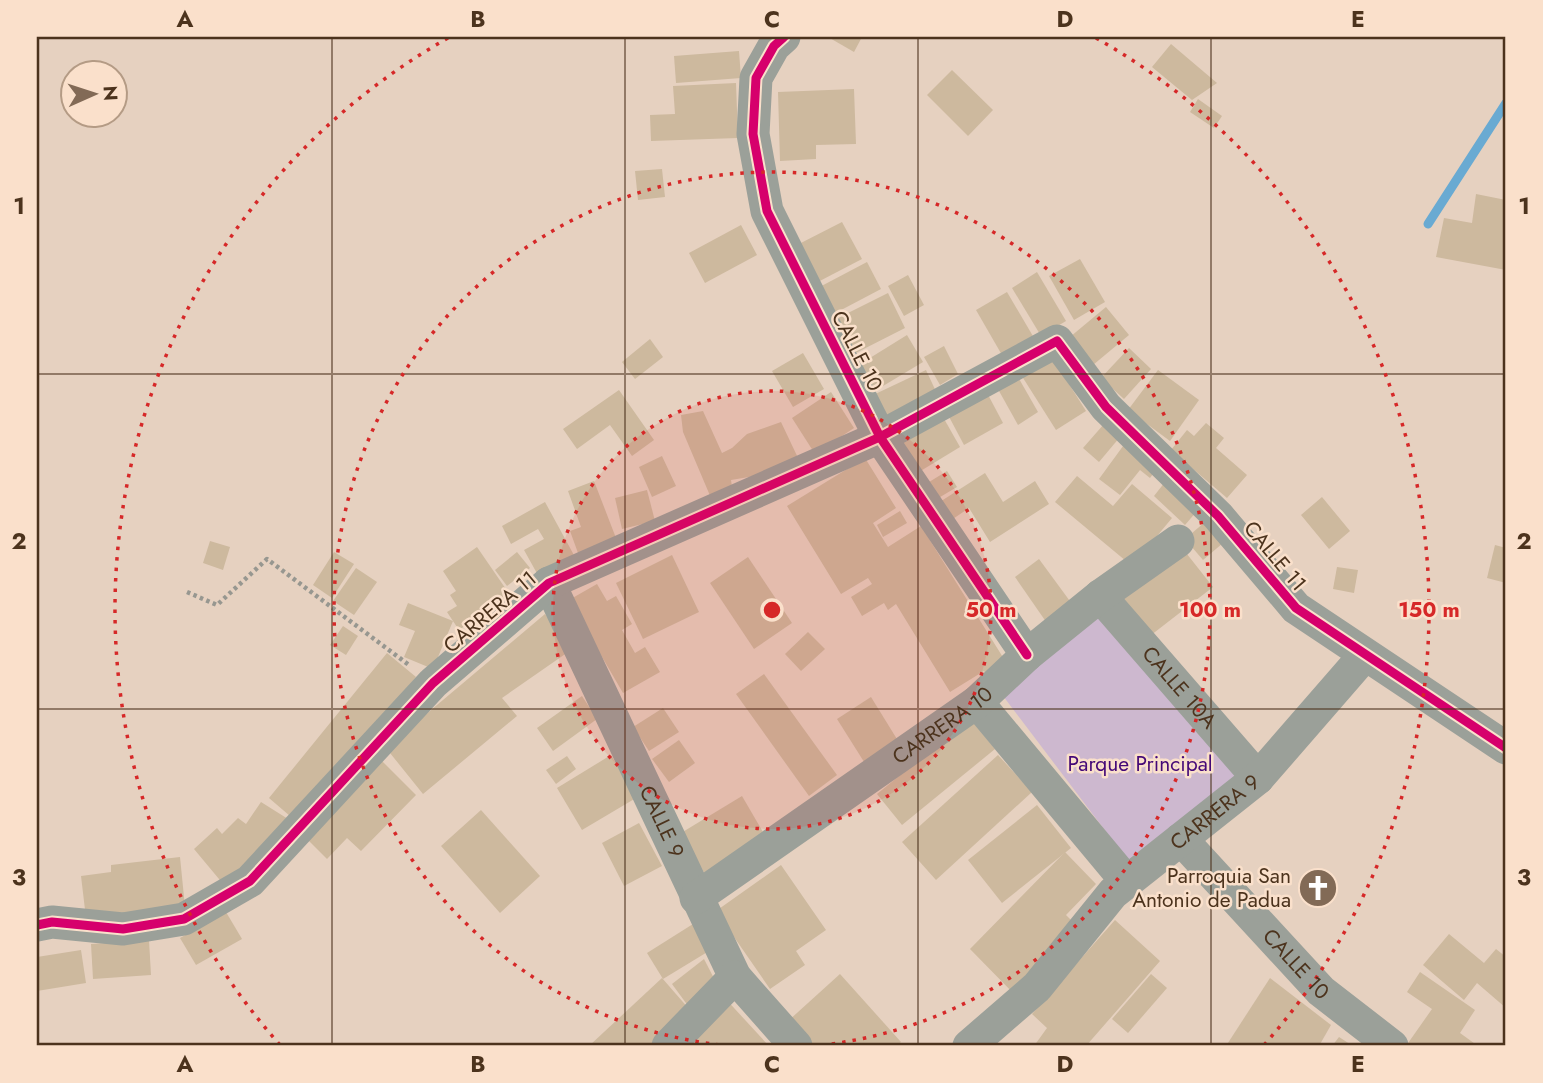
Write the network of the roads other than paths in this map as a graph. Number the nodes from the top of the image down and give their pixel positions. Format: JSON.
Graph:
{"nodes":[{"id":1,"x":784,"y":37,"type":"edge"},
{"id":2,"x":1057,"y":341,"type":"joint"},
{"id":3,"x":880,"y":437,"type":"junction"},
{"id":4,"x":1178,"y":541,"type":"dead end"},
{"id":5,"x":549,"y":583,"type":"junction"},
{"id":6,"x":1101,"y":596,"type":"junction"},
{"id":7,"x":1027,"y":655,"type":"junction"},
{"id":8,"x":1364,"y":656,"type":"junction"},
{"id":9,"x":976,"y":702,"type":"junction"},
{"id":10,"x":1506,"y":748,"type":"edge"},
{"id":11,"x":1258,"y":778,"type":"junction"},
{"id":12,"x":1181,"y":839,"type":"junction"},
{"id":13,"x":1127,"y":882,"type":"junction"},
{"id":14,"x":696,"y":898,"type":"junction"},
{"id":15,"x":37,"y":925,"type":"edge"},
{"id":16,"x":735,"y":977,"type":"junction"},
{"id":17,"x":668,"y":1046,"type":"edge"},
{"id":18,"x":796,"y":1046,"type":"edge"},
{"id":19,"x":969,"y":1046,"type":"edge"},
{"id":20,"x":1392,"y":1046,"type":"edge"}],
"edges":[{"from":1,"to":3,"type":"street","name":"CALLE 10"},
{"from":2,"to":3,"type":"street","name":"CARRERA 11"},
{"from":2,"to":8,"type":"street","name":"CALLE 11"},
{"from":3,"to":5,"type":"street","name":"CARRERA 11"},
{"from":3,"to":7,"type":"street","name":"CALLE 10"},
{"from":4,"to":6,"type":"street","name":"CARRERA 10"},
{"from":5,"to":14,"type":"street","name":"CALLE 9"},
{"from":5,"to":15,"type":"street","name":"CARRERA 11"},
{"from":6,"to":7,"type":"street","name":"CARRERA 10"},
{"from":6,"to":11,"type":"street","name":"CALLE 10A"},
{"from":7,"to":9,"type":"street","name":"CARRERA 10"},
{"from":8,"to":10,"type":"street","name":"CALLE 11"},
{"from":8,"to":11,"type":"street","name":"CARRERA 9"},
{"from":9,"to":13,"type":"street"},
{"from":9,"to":14,"type":"street","name":"CARRERA 10"},
{"from":11,"to":12,"type":"street","name":"CARRERA 9"},
{"from":12,"to":13,"type":"street","name":"CARRERA 9"},
{"from":12,"to":20,"type":"street","name":"CALLE 10"},
{"from":13,"to":19,"type":"street","name":"CARRERA 9"},
{"from":14,"to":16,"type":"street","name":"CALLE 9"},
{"from":16,"to":17,"type":"street"},
{"from":16,"to":18,"type":"street","name":"CALLE 9"}]}
